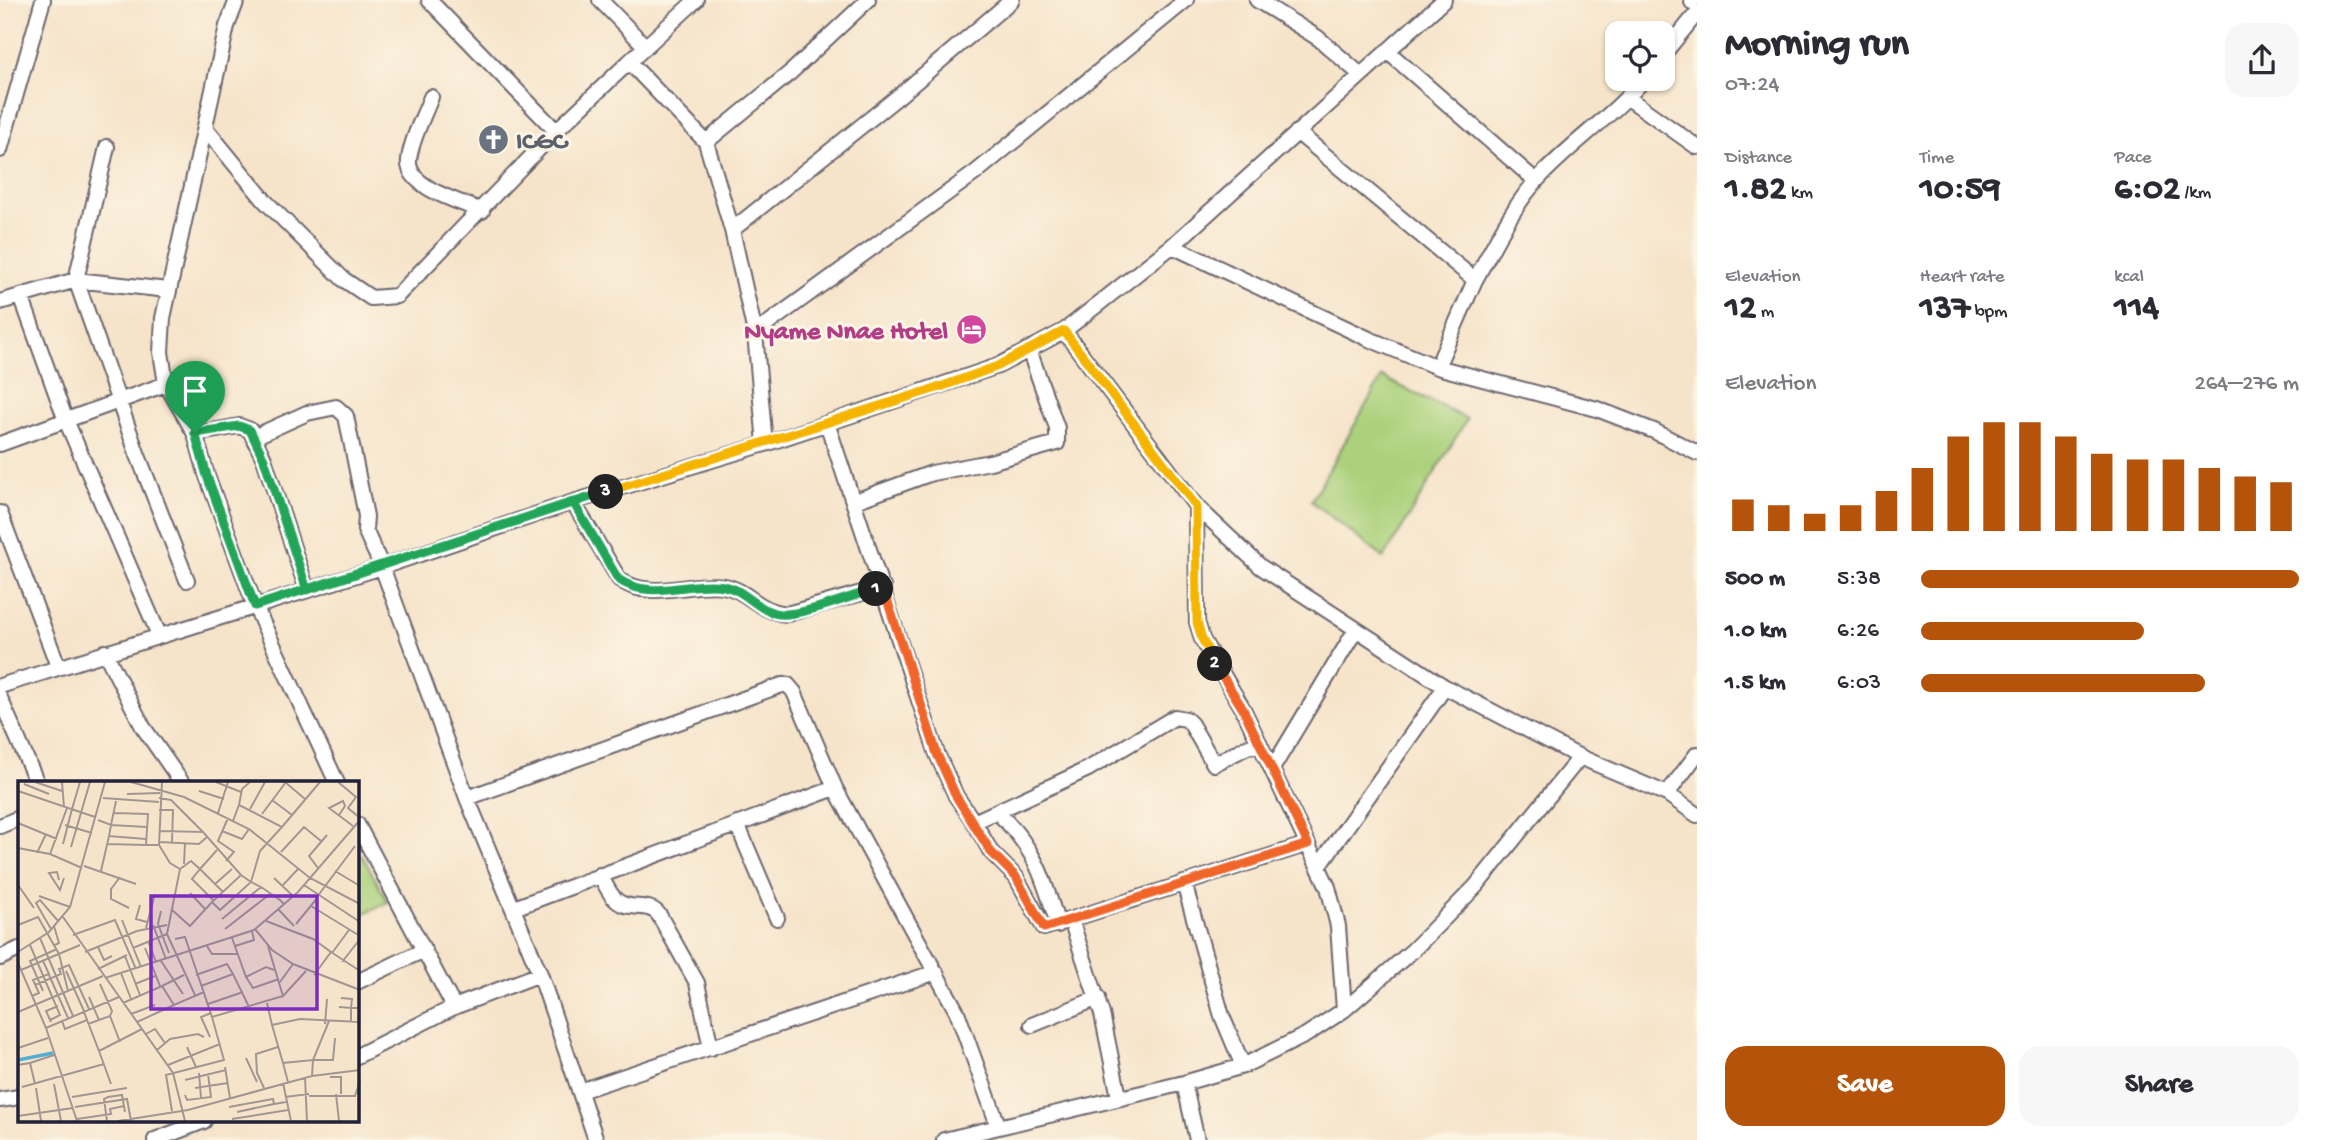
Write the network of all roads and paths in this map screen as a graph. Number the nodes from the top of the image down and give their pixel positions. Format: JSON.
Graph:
{"nodes":[{"id":1,"x":43,"y":0,"type":"edge"},
{"id":2,"x":237,"y":0,"type":"edge"},
{"id":3,"x":429,"y":0,"type":"edge"},
{"id":4,"x":600,"y":0,"type":"edge"},
{"id":5,"x":696,"y":0,"type":"edge"},
{"id":6,"x":868,"y":0,"type":"edge"},
{"id":7,"x":1012,"y":0,"type":"edge"},
{"id":8,"x":1186,"y":0,"type":"edge"},
{"id":9,"x":1257,"y":0,"type":"edge"},
{"id":10,"x":1444,"y":0,"type":"edge"},
{"id":11,"x":1694,"y":4,"type":"edge"},
{"id":12,"x":1675,"y":35,"type":"edge"},
{"id":13,"x":645,"y":46,"type":"junction"},
{"id":14,"x":1388,"y":51,"type":"junction"},
{"id":15,"x":629,"y":62,"type":"junction"},
{"id":16,"x":1362,"y":75,"type":"junction"},
{"id":17,"x":1634,"y":91,"type":"edge"},
{"id":18,"x":431,"y":97,"type":"dead end"},
{"id":19,"x":1628,"y":98,"type":"junction"},
{"id":20,"x":206,"y":129,"type":"junction"},
{"id":21,"x":556,"y":131,"type":"junction"},
{"id":22,"x":1297,"y":132,"type":"junction"},
{"id":23,"x":706,"y":142,"type":"junction"},
{"id":24,"x":107,"y":147,"type":"dead end"},
{"id":25,"x":1697,"y":147,"type":"edge"},
{"id":26,"x":0,"y":150,"type":"edge"},
{"id":27,"x":1536,"y":181,"type":"junction"},
{"id":28,"x":482,"y":211,"type":"junction"},
{"id":29,"x":732,"y":230,"type":"junction"},
{"id":30,"x":1172,"y":246,"type":"junction"},
{"id":31,"x":76,"y":280,"type":"junction"},
{"id":32,"x":1475,"y":280,"type":"junction"},
{"id":33,"x":168,"y":290,"type":"junction"},
{"id":34,"x":21,"y":296,"type":"junction"},
{"id":35,"x":0,"y":302,"type":"edge"},
{"id":36,"x":1064,"y":331,"type":"junction"},
{"id":37,"x":754,"y":333,"type":"junction"},
{"id":38,"x":1029,"y":350,"type":"junction"},
{"id":39,"x":1437,"y":367,"type":"junction"},
{"id":40,"x":166,"y":384,"type":"junction"},
{"id":41,"x":118,"y":400,"type":"junction"},
{"id":42,"x":65,"y":418,"type":"junction"},
{"id":43,"x":827,"y":423,"type":"junction"},
{"id":44,"x":195,"y":433,"type":"junction"},
{"id":45,"x":254,"y":437,"type":"junction"},
{"id":46,"x":0,"y":443,"type":"edge"},
{"id":47,"x":765,"y":444,"type":"junction"},
{"id":48,"x":1697,"y":453,"type":"edge"},
{"id":49,"x":855,"y":501,"type":"junction"},
{"id":50,"x":573,"y":502,"type":"junction"},
{"id":51,"x":1196,"y":506,"type":"junction"},
{"id":52,"x":0,"y":513,"type":"edge"},
{"id":53,"x":382,"y":567,"type":"junction"},
{"id":54,"x":187,"y":580,"type":"dead end"},
{"id":55,"x":883,"y":587,"type":"junction"},
{"id":56,"x":307,"y":590,"type":"junction"},
{"id":57,"x":255,"y":606,"type":"junction"},
{"id":58,"x":1355,"y":631,"type":"junction"},
{"id":59,"x":159,"y":635,"type":"junction"},
{"id":60,"x":105,"y":652,"type":"junction"},
{"id":61,"x":58,"y":666,"type":"junction"},
{"id":62,"x":0,"y":686,"type":"edge"},
{"id":63,"x":1445,"y":687,"type":"junction"},
{"id":64,"x":0,"y":698,"type":"edge"},
{"id":65,"x":1259,"y":744,"type":"junction"},
{"id":66,"x":1697,"y":754,"type":"edge"},
{"id":67,"x":1580,"y":757,"type":"junction"},
{"id":68,"x":1272,"y":769,"type":"junction"},
{"id":69,"x":36,"y":781,"type":"edge"},
{"id":70,"x":181,"y":781,"type":"edge"},
{"id":71,"x":336,"y":781,"type":"edge"},
{"id":72,"x":835,"y":788,"type":"junction"},
{"id":73,"x":1667,"y":794,"type":"junction"},
{"id":74,"x":467,"y":798,"type":"junction"},
{"id":75,"x":997,"y":812,"type":"junction"},
{"id":76,"x":1697,"y":815,"type":"edge"},
{"id":77,"x":18,"y":818,"type":"edge"},
{"id":78,"x":974,"y":822,"type":"junction"},
{"id":79,"x":737,"y":824,"type":"junction"},
{"id":80,"x":0,"y":826,"type":"edge"},
{"id":81,"x":359,"y":828,"type":"edge"},
{"id":82,"x":1308,"y":844,"type":"junction"},
{"id":83,"x":1319,"y":866,"type":"junction"},
{"id":84,"x":600,"y":875,"type":"junction"},
{"id":85,"x":1184,"y":883,"type":"junction"},
{"id":86,"x":514,"y":908,"type":"junction"},
{"id":87,"x":777,"y":918,"type":"dead end"},
{"id":88,"x":1065,"y":923,"type":"junction"},
{"id":89,"x":18,"y":949,"type":"edge"},
{"id":90,"x":424,"y":950,"type":"junction"},
{"id":91,"x":0,"y":958,"type":"edge"},
{"id":92,"x":936,"y":972,"type":"junction"},
{"id":93,"x":540,"y":974,"type":"junction"},
{"id":94,"x":359,"y":981,"type":"edge"},
{"id":95,"x":1098,"y":998,"type":"junction"},
{"id":96,"x":454,"y":1007,"type":"junction"},
{"id":97,"x":1344,"y":1010,"type":"junction"},
{"id":98,"x":1032,"y":1025,"type":"dead end"},
{"id":99,"x":711,"y":1048,"type":"junction"},
{"id":100,"x":359,"y":1055,"type":"edge"},
{"id":101,"x":1243,"y":1066,"type":"junction"},
{"id":102,"x":1184,"y":1083,"type":"junction"},
{"id":103,"x":580,"y":1091,"type":"junction"},
{"id":104,"x":18,"y":1097,"type":"edge"},
{"id":105,"x":1119,"y":1097,"type":"junction"},
{"id":106,"x":0,"y":1100,"type":"edge"},
{"id":107,"x":201,"y":1122,"type":"edge"},
{"id":108,"x":998,"y":1125,"type":"junction"},
{"id":109,"x":155,"y":1140,"type":"edge"},
{"id":110,"x":596,"y":1140,"type":"edge"},
{"id":111,"x":944,"y":1140,"type":"edge"},
{"id":112,"x":1197,"y":1140,"type":"edge"}],
"edges":[{"from":1,"to":26,"type":"street"},
{"from":2,"to":20,"type":"street"},
{"from":3,"to":21,"type":"street"},
{"from":4,"to":13,"type":"street"},
{"from":5,"to":13,"type":"street"},
{"from":6,"to":23,"type":"street"},
{"from":7,"to":29,"type":"street"},
{"from":8,"to":37,"type":"street"},
{"from":9,"to":16,"type":"street"},
{"from":10,"to":14,"type":"street"},
{"from":11,"to":12,"type":"street"},
{"from":13,"to":15,"type":"street"},
{"from":14,"to":16,"type":"street"},
{"from":14,"to":27,"type":"street"},
{"from":15,"to":21,"type":"street"},
{"from":15,"to":23,"type":"street"},
{"from":16,"to":22,"type":"street"},
{"from":17,"to":19,"type":"street"},
{"from":18,"to":28,"type":"street"},
{"from":19,"to":25,"type":"street"},
{"from":19,"to":27,"type":"street"},
{"from":20,"to":28,"type":"street"},
{"from":20,"to":33,"type":"street"},
{"from":21,"to":28,"type":"street"},
{"from":22,"to":30,"type":"street"},
{"from":22,"to":32,"type":"street"},
{"from":23,"to":29,"type":"street"},
{"from":24,"to":31,"type":"street"},
{"from":27,"to":32,"type":"street"},
{"from":29,"to":37,"type":"street"},
{"from":30,"to":36,"type":"street"},
{"from":30,"to":39,"type":"street"},
{"from":31,"to":33,"type":"street"},
{"from":31,"to":34,"type":"street"},
{"from":31,"to":41,"type":"street"},
{"from":32,"to":39,"type":"street"},
{"from":33,"to":40,"type":"street"},
{"from":34,"to":35,"type":"street"},
{"from":34,"to":42,"type":"street"},
{"from":36,"to":38,"type":"street"},
{"from":36,"to":51,"type":"street"},
{"from":37,"to":47,"type":"street"},
{"from":38,"to":43,"type":"street"},
{"from":38,"to":49,"type":"street"},
{"from":39,"to":48,"type":"street"},
{"from":40,"to":41,"type":"street"},
{"from":40,"to":44,"type":"street"},
{"from":41,"to":42,"type":"street"},
{"from":41,"to":54,"type":"street"},
{"from":42,"to":46,"type":"street"},
{"from":42,"to":59,"type":"street"},
{"from":43,"to":47,"type":"street"},
{"from":43,"to":49,"type":"street"},
{"from":44,"to":45,"type":"street"},
{"from":44,"to":57,"type":"street"},
{"from":45,"to":53,"type":"street"},
{"from":45,"to":56,"type":"street"},
{"from":47,"to":50,"type":"street"},
{"from":49,"to":55,"type":"street"},
{"from":50,"to":53,"type":"street"},
{"from":50,"to":55,"type":"street"},
{"from":51,"to":58,"type":"street"},
{"from":51,"to":65,"type":"street"},
{"from":52,"to":61,"type":"street"},
{"from":53,"to":56,"type":"street"},
{"from":53,"to":74,"type":"street"},
{"from":55,"to":78,"type":"street"},
{"from":56,"to":57,"type":"street"},
{"from":57,"to":59,"type":"street"},
{"from":57,"to":71,"type":"street"},
{"from":58,"to":63,"type":"street"},
{"from":58,"to":68,"type":"street"},
{"from":59,"to":60,"type":"street"},
{"from":60,"to":61,"type":"street"},
{"from":60,"to":70,"type":"street"},
{"from":61,"to":62,"type":"street"},
{"from":63,"to":67,"type":"street"},
{"from":63,"to":83,"type":"street"},
{"from":64,"to":69,"type":"street"},
{"from":65,"to":68,"type":"street"},
{"from":65,"to":75,"type":"street"},
{"from":66,"to":73,"type":"street"},
{"from":67,"to":73,"type":"street"},
{"from":67,"to":97,"type":"street"},
{"from":68,"to":82,"type":"street"},
{"from":72,"to":74,"type":"street"},
{"from":72,"to":79,"type":"street"},
{"from":72,"to":92,"type":"street"},
{"from":73,"to":76,"type":"street"},
{"from":74,"to":86,"type":"street"},
{"from":75,"to":78,"type":"street"},
{"from":75,"to":88,"type":"street"},
{"from":77,"to":80,"type":"street"},
{"from":78,"to":88,"type":"street"},
{"from":79,"to":84,"type":"street"},
{"from":79,"to":87,"type":"street"},
{"from":81,"to":90,"type":"street"},
{"from":82,"to":83,"type":"street"},
{"from":82,"to":85,"type":"street"},
{"from":83,"to":97,"type":"street"},
{"from":84,"to":86,"type":"street"},
{"from":84,"to":99,"type":"street"},
{"from":85,"to":88,"type":"street"},
{"from":85,"to":101,"type":"street"},
{"from":86,"to":93,"type":"street"},
{"from":88,"to":95,"type":"street"},
{"from":89,"to":91,"type":"street"},
{"from":90,"to":94,"type":"street"},
{"from":90,"to":96,"type":"street"},
{"from":92,"to":99,"type":"street"},
{"from":92,"to":108,"type":"street"},
{"from":93,"to":96,"type":"street"},
{"from":93,"to":103,"type":"street"},
{"from":95,"to":98,"type":"street"},
{"from":95,"to":105,"type":"street"},
{"from":96,"to":100,"type":"street"},
{"from":97,"to":101,"type":"street"},
{"from":99,"to":103,"type":"street"},
{"from":101,"to":102,"type":"street"},
{"from":102,"to":105,"type":"street"},
{"from":102,"to":112,"type":"street"},
{"from":103,"to":110,"type":"street"},
{"from":104,"to":106,"type":"street"},
{"from":105,"to":108,"type":"street"},
{"from":107,"to":109,"type":"street"},
{"from":108,"to":111,"type":"street"}]}
